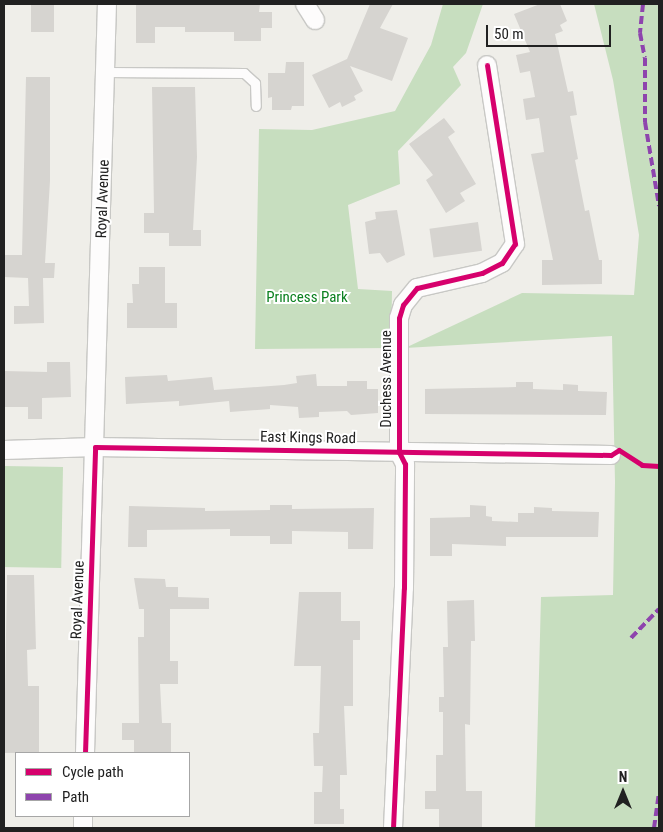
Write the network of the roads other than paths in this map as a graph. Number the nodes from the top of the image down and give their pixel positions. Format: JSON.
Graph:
{"nodes":[{"id":1,"x":107,"y":4,"type":"edge"},
{"id":2,"x":305,"y":4,"type":"edge"},
{"id":3,"x":315,"y":20,"type":"dead end"},
{"id":4,"x":487,"y":65,"type":"dead end"},
{"id":5,"x":107,"y":72,"type":"junction"},
{"id":6,"x":256,"y":106,"type":"dead end"},
{"id":7,"x":95,"y":447,"type":"junction"},
{"id":8,"x":4,"y":450,"type":"edge"},
{"id":9,"x":399,"y":452,"type":"junction"},
{"id":10,"x":611,"y":454,"type":"dead end"},
{"id":11,"x":85,"y":752,"type":"edge"},
{"id":12,"x":393,"y":828,"type":"edge"}],
"edges":[{"from":1,"to":5,"type":"street","name":"Royal Avenue"},
{"from":2,"to":3,"type":"street"},
{"from":4,"to":9,"type":"street","name":"Duchess Avenue"},
{"from":5,"to":6,"type":"lane"},
{"from":5,"to":7,"type":"street","name":"Royal Avenue"},
{"from":7,"to":8,"type":"street","name":"East Kings Road"},
{"from":7,"to":9,"type":"street","name":"East Kings Road"},
{"from":7,"to":11,"type":"street","name":"Royal Avenue"},
{"from":9,"to":10,"type":"street","name":"East Kings Road"},
{"from":9,"to":12,"type":"street","name":"Duchess Avenue"}]}
